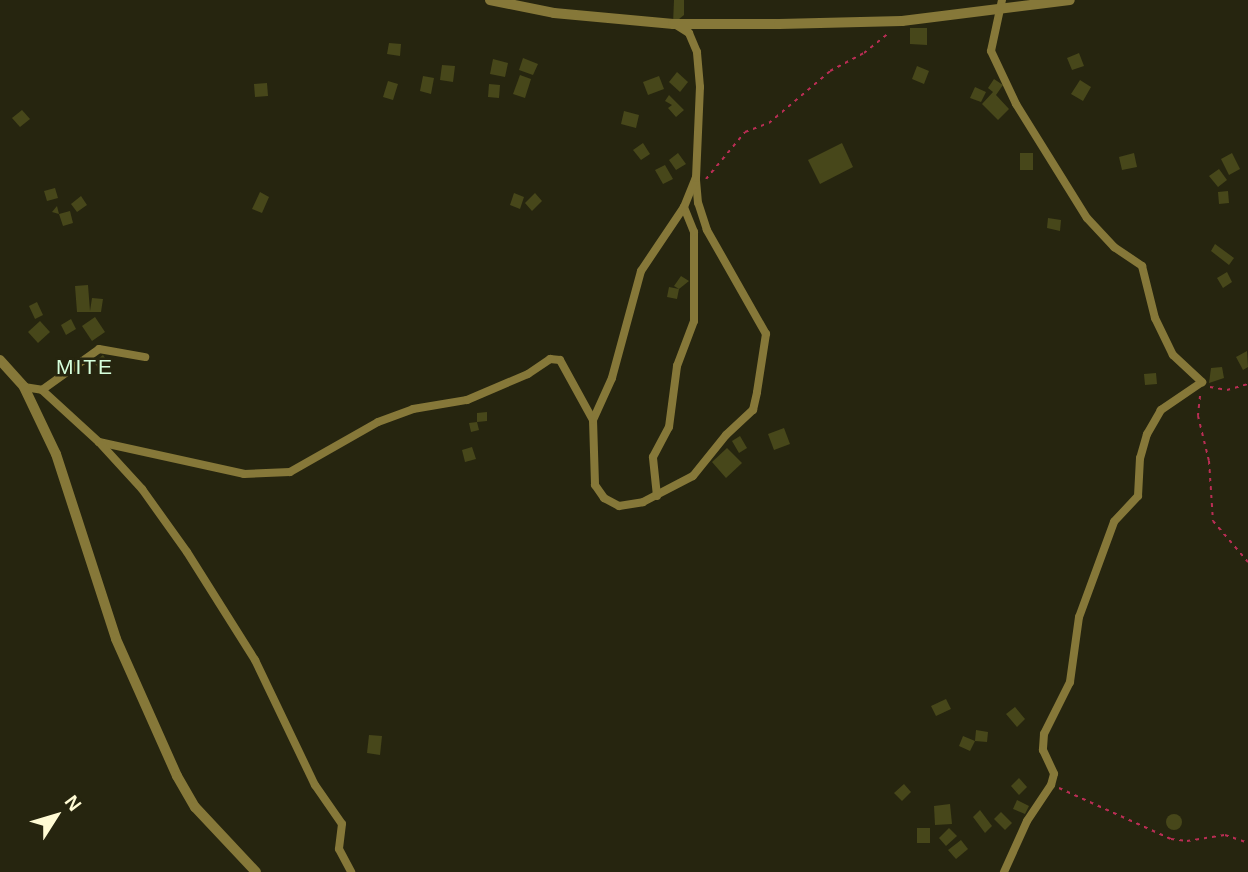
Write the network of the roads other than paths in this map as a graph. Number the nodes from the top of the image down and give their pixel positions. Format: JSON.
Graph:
{"nodes":[{"id":1,"x":490,"y":0,"type":"edge"},
{"id":2,"x":1002,"y":0,"type":"edge"},
{"id":3,"x":1070,"y":0,"type":"edge"},
{"id":4,"x":996,"y":11,"type":"junction"},
{"id":5,"x":673,"y":24,"type":"junction"},
{"id":6,"x":701,"y":180,"type":"junction"},
{"id":7,"x":684,"y":207,"type":"junction"},
{"id":8,"x":145,"y":357,"type":"dead end"},
{"id":9,"x":0,"y":360,"type":"edge"},
{"id":10,"x":24,"y":387,"type":"junction"},
{"id":11,"x":42,"y":390,"type":"junction"},
{"id":12,"x":593,"y":421,"type":"junction"},
{"id":13,"x":99,"y":442,"type":"junction"},
{"id":14,"x":657,"y":496,"type":"junction"},
{"id":15,"x":256,"y":872,"type":"edge"},
{"id":16,"x":351,"y":872,"type":"edge"},
{"id":17,"x":1004,"y":872,"type":"edge"}],
"edges":[{"from":1,"to":5,"type":"street"},
{"from":2,"to":4,"type":"street"},
{"from":3,"to":4,"type":"street"},
{"from":4,"to":5,"type":"street"},
{"from":4,"to":17,"type":"street"},
{"from":5,"to":6,"type":"street"},
{"from":6,"to":7,"type":"street"},
{"from":6,"to":14,"type":"street"},
{"from":7,"to":12,"type":"street"},
{"from":7,"to":14,"type":"street"},
{"from":8,"to":11,"type":"street"},
{"from":9,"to":10,"type":"street"},
{"from":10,"to":11,"type":"street"},
{"from":10,"to":15,"type":"street"},
{"from":11,"to":13,"type":"street"},
{"from":12,"to":13,"type":"street"},
{"from":12,"to":14,"type":"street"},
{"from":13,"to":16,"type":"street"}]}
